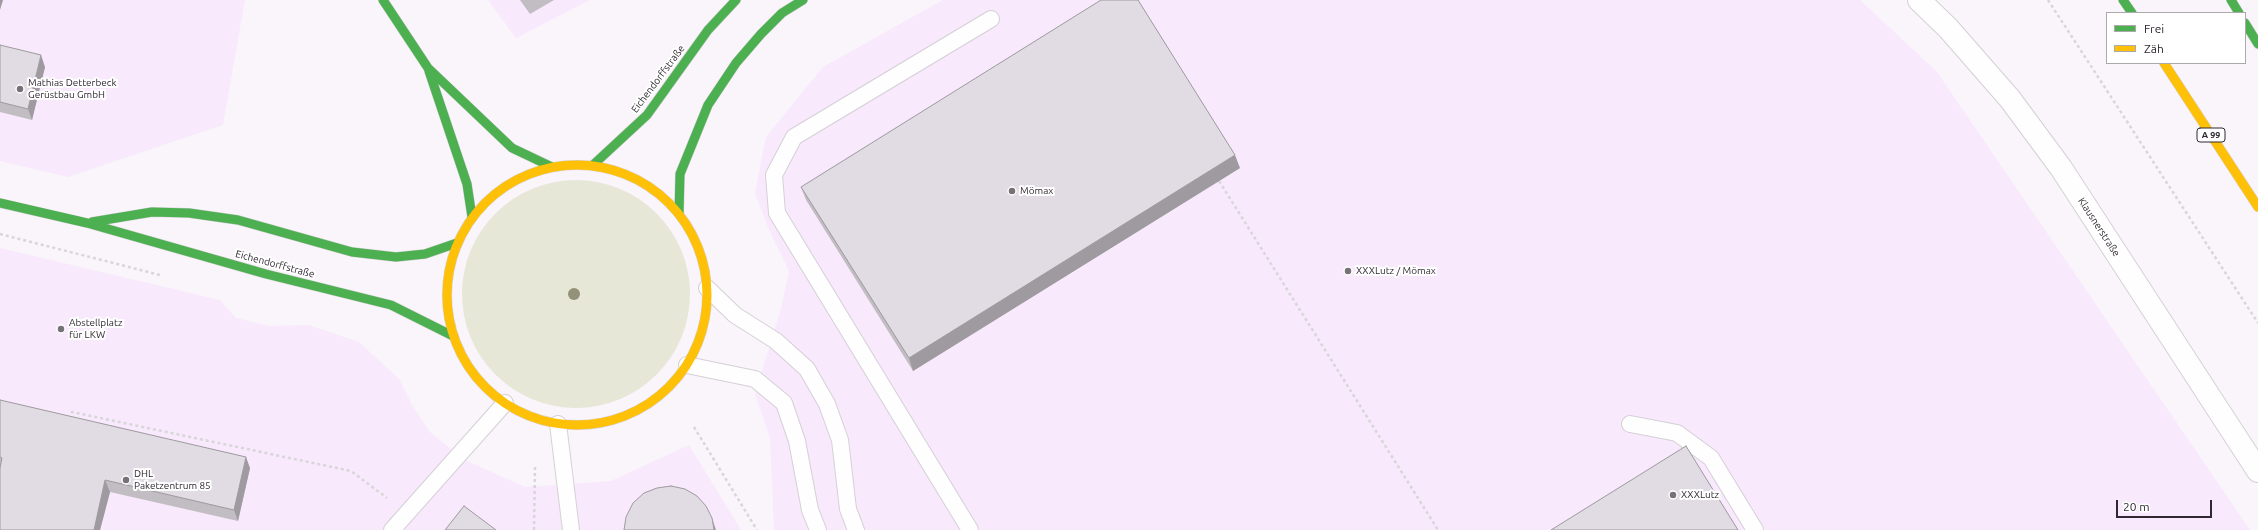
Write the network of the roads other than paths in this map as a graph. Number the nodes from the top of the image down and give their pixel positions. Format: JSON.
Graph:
{"nodes":[{"id":1,"x":383,"y":0,"type":"edge"},
{"id":2,"x":736,"y":0,"type":"edge"},
{"id":3,"x":803,"y":0,"type":"edge"},
{"id":4,"x":1919,"y":0,"type":"edge"},
{"id":5,"x":2123,"y":0,"type":"edge"},
{"id":6,"x":2230,"y":0,"type":"edge"},
{"id":7,"x":2131,"y":12,"type":"edge"},
{"id":8,"x":2238,"y":12,"type":"edge"},
{"id":9,"x":991,"y":19,"type":"dead end"},
{"id":10,"x":2246,"y":25,"type":"edge"},
{"id":11,"x":2258,"y":44,"type":"edge"},
{"id":12,"x":2165,"y":64,"type":"edge"},
{"id":13,"x":428,"y":68,"type":"junction"},
{"id":14,"x":592,"y":165,"type":"junction"},
{"id":15,"x":552,"y":167,"type":"junction"},
{"id":16,"x":0,"y":203,"type":"edge"},
{"id":17,"x":2258,"y":207,"type":"edge"},
{"id":18,"x":679,"y":214,"type":"junction"},
{"id":19,"x":472,"y":217,"type":"junction"},
{"id":20,"x":88,"y":223,"type":"junction"},
{"id":21,"x":457,"y":243,"type":"junction"},
{"id":22,"x":707,"y":288,"type":"junction"},
{"id":23,"x":453,"y":336,"type":"junction"},
{"id":24,"x":687,"y":365,"type":"junction"},
{"id":25,"x":505,"y":403,"type":"junction"},
{"id":26,"x":558,"y":424,"type":"junction"},
{"id":27,"x":1630,"y":424,"type":"dead end"},
{"id":28,"x":2258,"y":471,"type":"edge"},
{"id":29,"x":392,"y":530,"type":"edge"},
{"id":30,"x":571,"y":530,"type":"edge"},
{"id":31,"x":818,"y":530,"type":"edge"},
{"id":32,"x":856,"y":530,"type":"edge"},
{"id":33,"x":970,"y":530,"type":"edge"},
{"id":34,"x":1755,"y":530,"type":"edge"}],
"edges":[{"from":1,"to":13,"type":"main road"},
{"from":2,"to":14,"type":"main road","name":"Eichendorffstraße"},
{"from":3,"to":18,"type":"main road"},
{"from":4,"to":28,"type":"street","name":"Klausnerstraße"},
{"from":5,"to":7,"type":"main road"},
{"from":6,"to":8,"type":"main road"},
{"from":9,"to":33,"type":"lane"},
{"from":10,"to":11,"type":"main road"},
{"from":12,"to":17,"type":"main road","number":"A 99"},
{"from":13,"to":15,"type":"main road"},
{"from":13,"to":19,"type":"main road"},
{"from":14,"to":15,"type":"main road"},
{"from":14,"to":18,"type":"main road"},
{"from":15,"to":19,"type":"main road"},
{"from":16,"to":20,"type":"main road","name":"Eichendorffstraße"},
{"from":18,"to":22,"type":"main road"},
{"from":19,"to":21,"type":"main road"},
{"from":20,"to":21,"type":"main road","name":"Eichendorffstraße"},
{"from":20,"to":23,"type":"main road","name":"Eichendorffstraße"},
{"from":21,"to":23,"type":"main road"},
{"from":22,"to":24,"type":"main road"},
{"from":22,"to":32,"type":"lane"},
{"from":23,"to":25,"type":"main road"},
{"from":24,"to":26,"type":"main road"},
{"from":24,"to":31,"type":"lane"},
{"from":25,"to":26,"type":"main road"},
{"from":25,"to":29,"type":"lane"},
{"from":26,"to":30,"type":"lane"},
{"from":27,"to":34,"type":"lane"}]}
